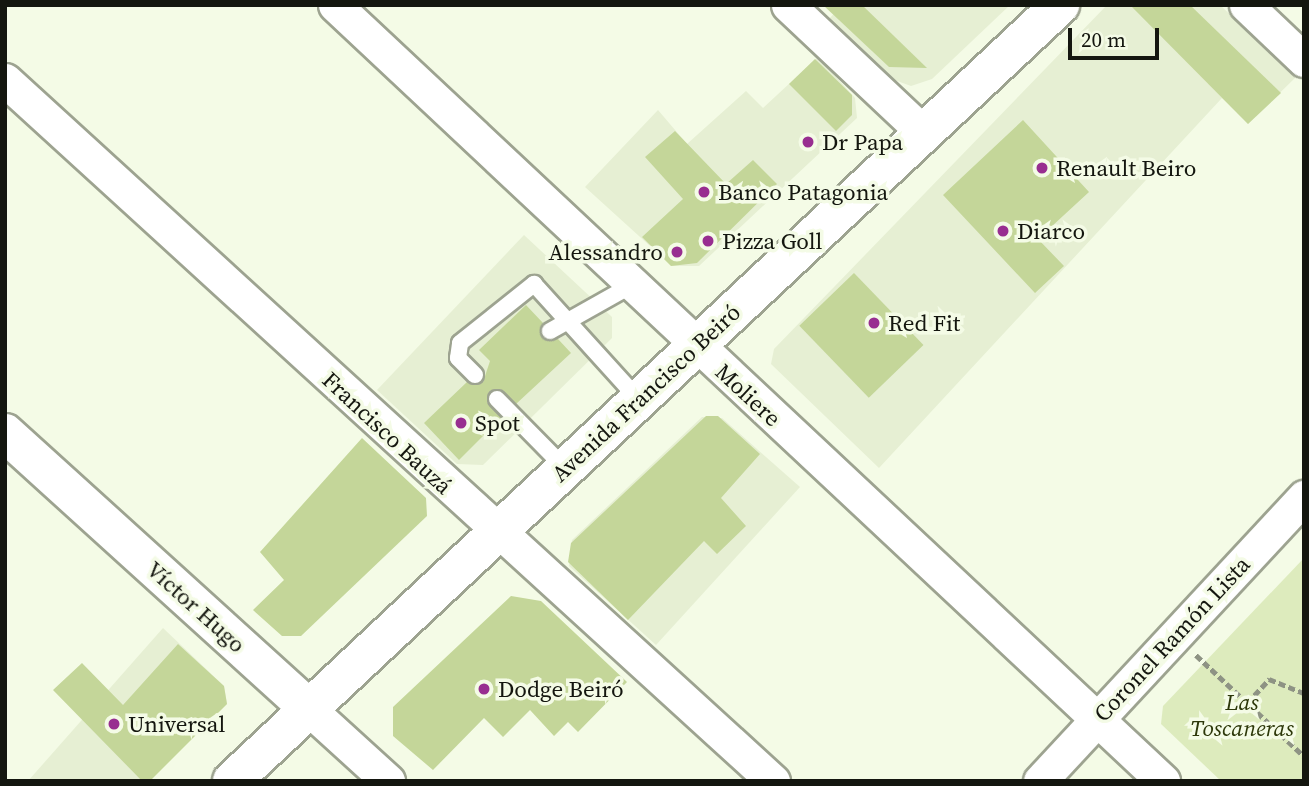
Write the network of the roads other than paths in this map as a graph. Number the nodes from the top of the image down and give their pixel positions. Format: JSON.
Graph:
{"nodes":[{"id":1,"x":335,"y":5,"type":"edge"},
{"id":2,"x":788,"y":5,"type":"edge"},
{"id":3,"x":1060,"y":5,"type":"edge"},
{"id":4,"x":1246,"y":5,"type":"edge"},
{"id":5,"x":1304,"y":60,"type":"edge"},
{"id":6,"x":5,"y":80,"type":"edge"},
{"id":7,"x":924,"y":133,"type":"junction"},
{"id":8,"x":632,"y":285,"type":"junction"},
{"id":9,"x":566,"y":318,"type":"junction"},
{"id":10,"x":550,"y":331,"type":"dead end"},
{"id":11,"x":696,"y":347,"type":"junction"},
{"id":12,"x":475,"y":375,"type":"dead end"},
{"id":13,"x":497,"y":399,"type":"dead end"},
{"id":14,"x":639,"y":400,"type":"junction"},
{"id":15,"x":5,"y":433,"type":"edge"},
{"id":16,"x":566,"y":469,"type":"junction"},
{"id":17,"x":1304,"y":497,"type":"edge"},
{"id":18,"x":496,"y":533,"type":"junction"},
{"id":19,"x":309,"y":709,"type":"junction"},
{"id":20,"x":1098,"y":720,"type":"junction"},
{"id":21,"x":232,"y":781,"type":"edge"},
{"id":22,"x":388,"y":781,"type":"edge"},
{"id":23,"x":773,"y":781,"type":"edge"},
{"id":24,"x":1040,"y":781,"type":"edge"},
{"id":25,"x":1163,"y":781,"type":"edge"}],
"edges":[{"from":1,"to":8,"type":"street","name":"Moliere"},
{"from":2,"to":7,"type":"street"},
{"from":3,"to":7,"type":"main road","name":"Avenida Francisco Beiró"},
{"from":4,"to":5,"type":"street"},
{"from":6,"to":18,"type":"street","name":"Francisco Bauzá"},
{"from":7,"to":11,"type":"main road","name":"Avenida Francisco Beiró"},
{"from":8,"to":9,"type":"lane"},
{"from":8,"to":11,"type":"street","name":"Moliere"},
{"from":9,"to":10,"type":"lane"},
{"from":9,"to":12,"type":"lane"},
{"from":9,"to":14,"type":"lane"},
{"from":11,"to":14,"type":"main road","name":"Avenida Francisco Beiró"},
{"from":11,"to":20,"type":"street","name":"Moliere"},
{"from":13,"to":16,"type":"lane"},
{"from":14,"to":16,"type":"main road","name":"Avenida Francisco Beiró"},
{"from":15,"to":19,"type":"main road","name":"Víctor Hugo"},
{"from":16,"to":18,"type":"main road","name":"Avenida Francisco Beiró"},
{"from":17,"to":20,"type":"street","name":"Coronel Ramón Lista"},
{"from":18,"to":19,"type":"main road","name":"Avenida Francisco Beiró"},
{"from":18,"to":23,"type":"street","name":"Francisco Bauzá"},
{"from":19,"to":21,"type":"main road","name":"Avenida Francisco Beiró"},
{"from":19,"to":22,"type":"street","name":"Víctor Hugo"},
{"from":20,"to":24,"type":"street","name":"Coronel Ramón Lista"},
{"from":20,"to":25,"type":"street","name":"Moliere"}]}
